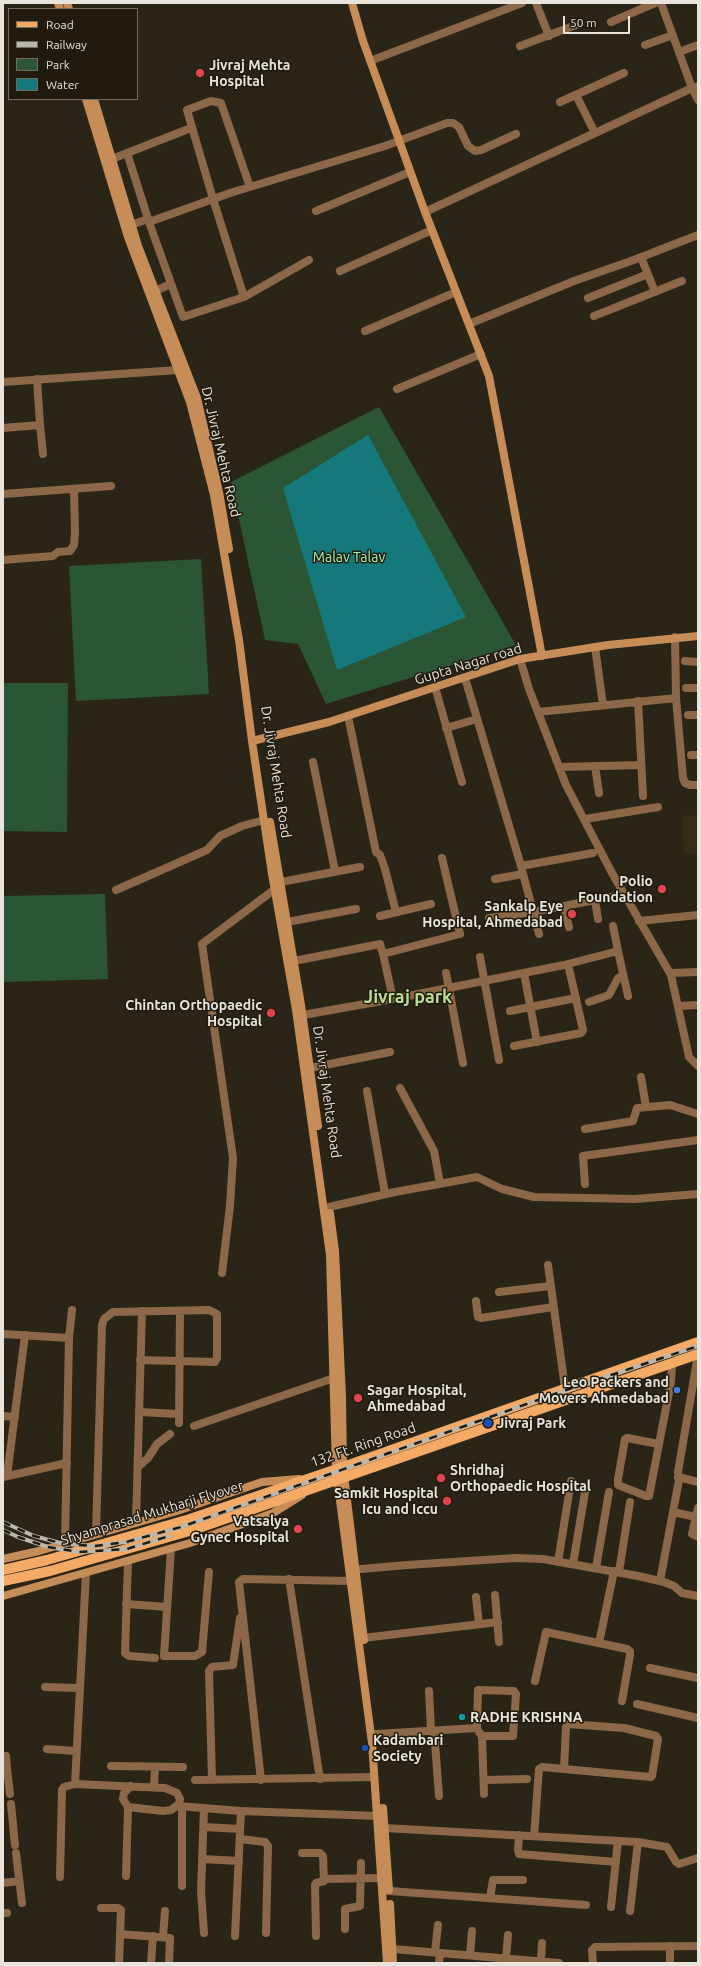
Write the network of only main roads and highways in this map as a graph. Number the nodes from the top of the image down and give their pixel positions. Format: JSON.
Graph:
{"nodes":[{"id":1,"x":352,"y":3,"type":"edge"},
{"id":2,"x":86,"y":100,"type":"edge"},
{"id":3,"x":94,"y":100,"type":"edge"},
{"id":4,"x":698,"y":636,"type":"edge"},
{"id":5,"x":542,"y":656,"type":"junction"},
{"id":6,"x":254,"y":740,"type":"junction"},
{"id":7,"x":698,"y":1342,"type":"edge"},
{"id":8,"x":698,"y":1355,"type":"edge"},
{"id":9,"x":340,"y":1469,"type":"junction"},
{"id":10,"x":308,"y":1479,"type":"junction"},
{"id":11,"x":342,"y":1479,"type":"junction"},
{"id":12,"x":313,"y":1488,"type":"junction"},
{"id":13,"x":3,"y":1559,"type":"edge"},
{"id":14,"x":3,"y":1570,"type":"edge"},
{"id":15,"x":353,"y":1570,"type":"junction"},
{"id":16,"x":3,"y":1581,"type":"edge"},
{"id":17,"x":3,"y":1596,"type":"edge"},
{"id":18,"x":387,"y":1963,"type":"edge"},
{"id":19,"x":393,"y":1963,"type":"edge"}],
"edges":[{"from":1,"to":5,"type":"main road"},
{"from":2,"to":6,"type":"main road"},
{"from":3,"to":6,"type":"main road","name":"Dr. Jivraj Mehta Road"},
{"from":4,"to":5,"type":"main road","name":"Gupta Nagar road"},
{"from":5,"to":6,"type":"main road","name":"Gupta Nagar road"},
{"from":6,"to":9,"type":"main road"},
{"from":6,"to":9,"type":"main road","name":"Dr. Jivraj Mehta Road"},
{"from":7,"to":9,"type":"main road","name":"132 Ft. Ring Road"},
{"from":8,"to":11,"type":"main road","name":"132 Ft. Ring Road"},
{"from":9,"to":10,"type":"main road","name":"132 Ft. Ring Road"},
{"from":9,"to":11,"type":"main road"},
{"from":10,"to":13,"type":"main road"},
{"from":10,"to":14,"type":"main road","name":"Shyamprasad Mukharji Flyover"},
{"from":11,"to":12,"type":"main road","name":"132 Ft. Ring Road"},
{"from":11,"to":15,"type":"main road"},
{"from":12,"to":16,"type":"main road","name":"Shyamprasad Mukharji Flyover"},
{"from":12,"to":17,"type":"main road"},
{"from":15,"to":18,"type":"main road"},
{"from":15,"to":19,"type":"main road"}]}
